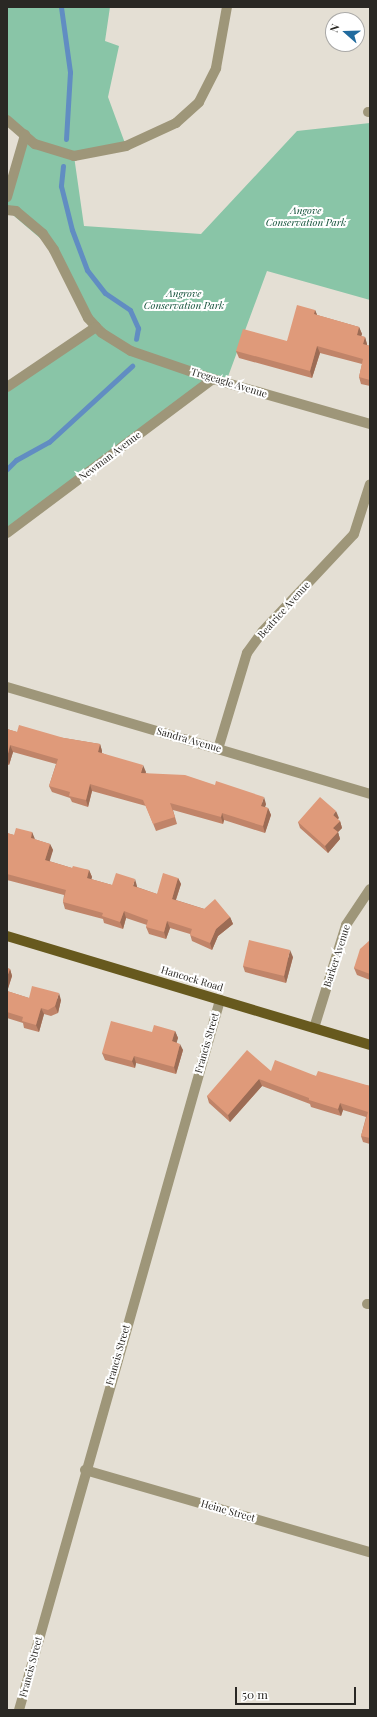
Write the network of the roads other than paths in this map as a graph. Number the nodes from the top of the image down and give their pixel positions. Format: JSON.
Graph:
{"nodes":[{"id":1,"x":227,"y":7,"type":"edge"},
{"id":2,"x":7,"y":120,"type":"edge"},
{"id":3,"x":25,"y":135,"type":"junction"},
{"id":4,"x":7,"y":197,"type":"edge"},
{"id":5,"x":7,"y":210,"type":"edge"},
{"id":6,"x":96,"y":326,"type":"junction"},
{"id":7,"x":213,"y":379,"type":"junction"},
{"id":8,"x":7,"y":387,"type":"edge"},
{"id":9,"x":370,"y":424,"type":"edge"},
{"id":10,"x":370,"y":484,"type":"edge"},
{"id":11,"x":7,"y":533,"type":"edge"},
{"id":12,"x":7,"y":687,"type":"edge"},
{"id":13,"x":218,"y":749,"type":"junction"},
{"id":14,"x":370,"y":794,"type":"edge"},
{"id":15,"x":370,"y":889,"type":"edge"},
{"id":16,"x":7,"y":936,"type":"edge"},
{"id":17,"x":220,"y":1000,"type":"junction"},
{"id":18,"x":314,"y":1028,"type":"junction"},
{"id":19,"x":370,"y":1044,"type":"edge"},
{"id":20,"x":85,"y":1470,"type":"junction"},
{"id":21,"x":370,"y":1552,"type":"edge"},
{"id":22,"x":19,"y":1710,"type":"edge"}],
"edges":[{"from":1,"to":3,"type":"street"},
{"from":2,"to":3,"type":"street"},
{"from":3,"to":4,"type":"street"},
{"from":5,"to":6,"type":"street","name":"Tregeagle Avenue"},
{"from":6,"to":7,"type":"street","name":"Tregeagle Avenue"},
{"from":6,"to":8,"type":"street"},
{"from":7,"to":9,"type":"street","name":"Tregeagle Avenue"},
{"from":7,"to":11,"type":"street","name":"Newman Avenue"},
{"from":10,"to":13,"type":"street","name":"Beatrice Avenue"},
{"from":12,"to":13,"type":"street","name":"Sandra Avenue"},
{"from":13,"to":14,"type":"street","name":"Sandra Avenue"},
{"from":15,"to":18,"type":"street","name":"Barker Avenue"},
{"from":16,"to":17,"type":"main road","name":"Hancock Road"},
{"from":17,"to":18,"type":"main road","name":"Hancock Road"},
{"from":17,"to":20,"type":"street","name":"Francis Street"},
{"from":18,"to":19,"type":"main road","name":"Hancock Road"},
{"from":20,"to":21,"type":"street","name":"Heine Street"},
{"from":20,"to":22,"type":"street","name":"Francis Street"}]}
